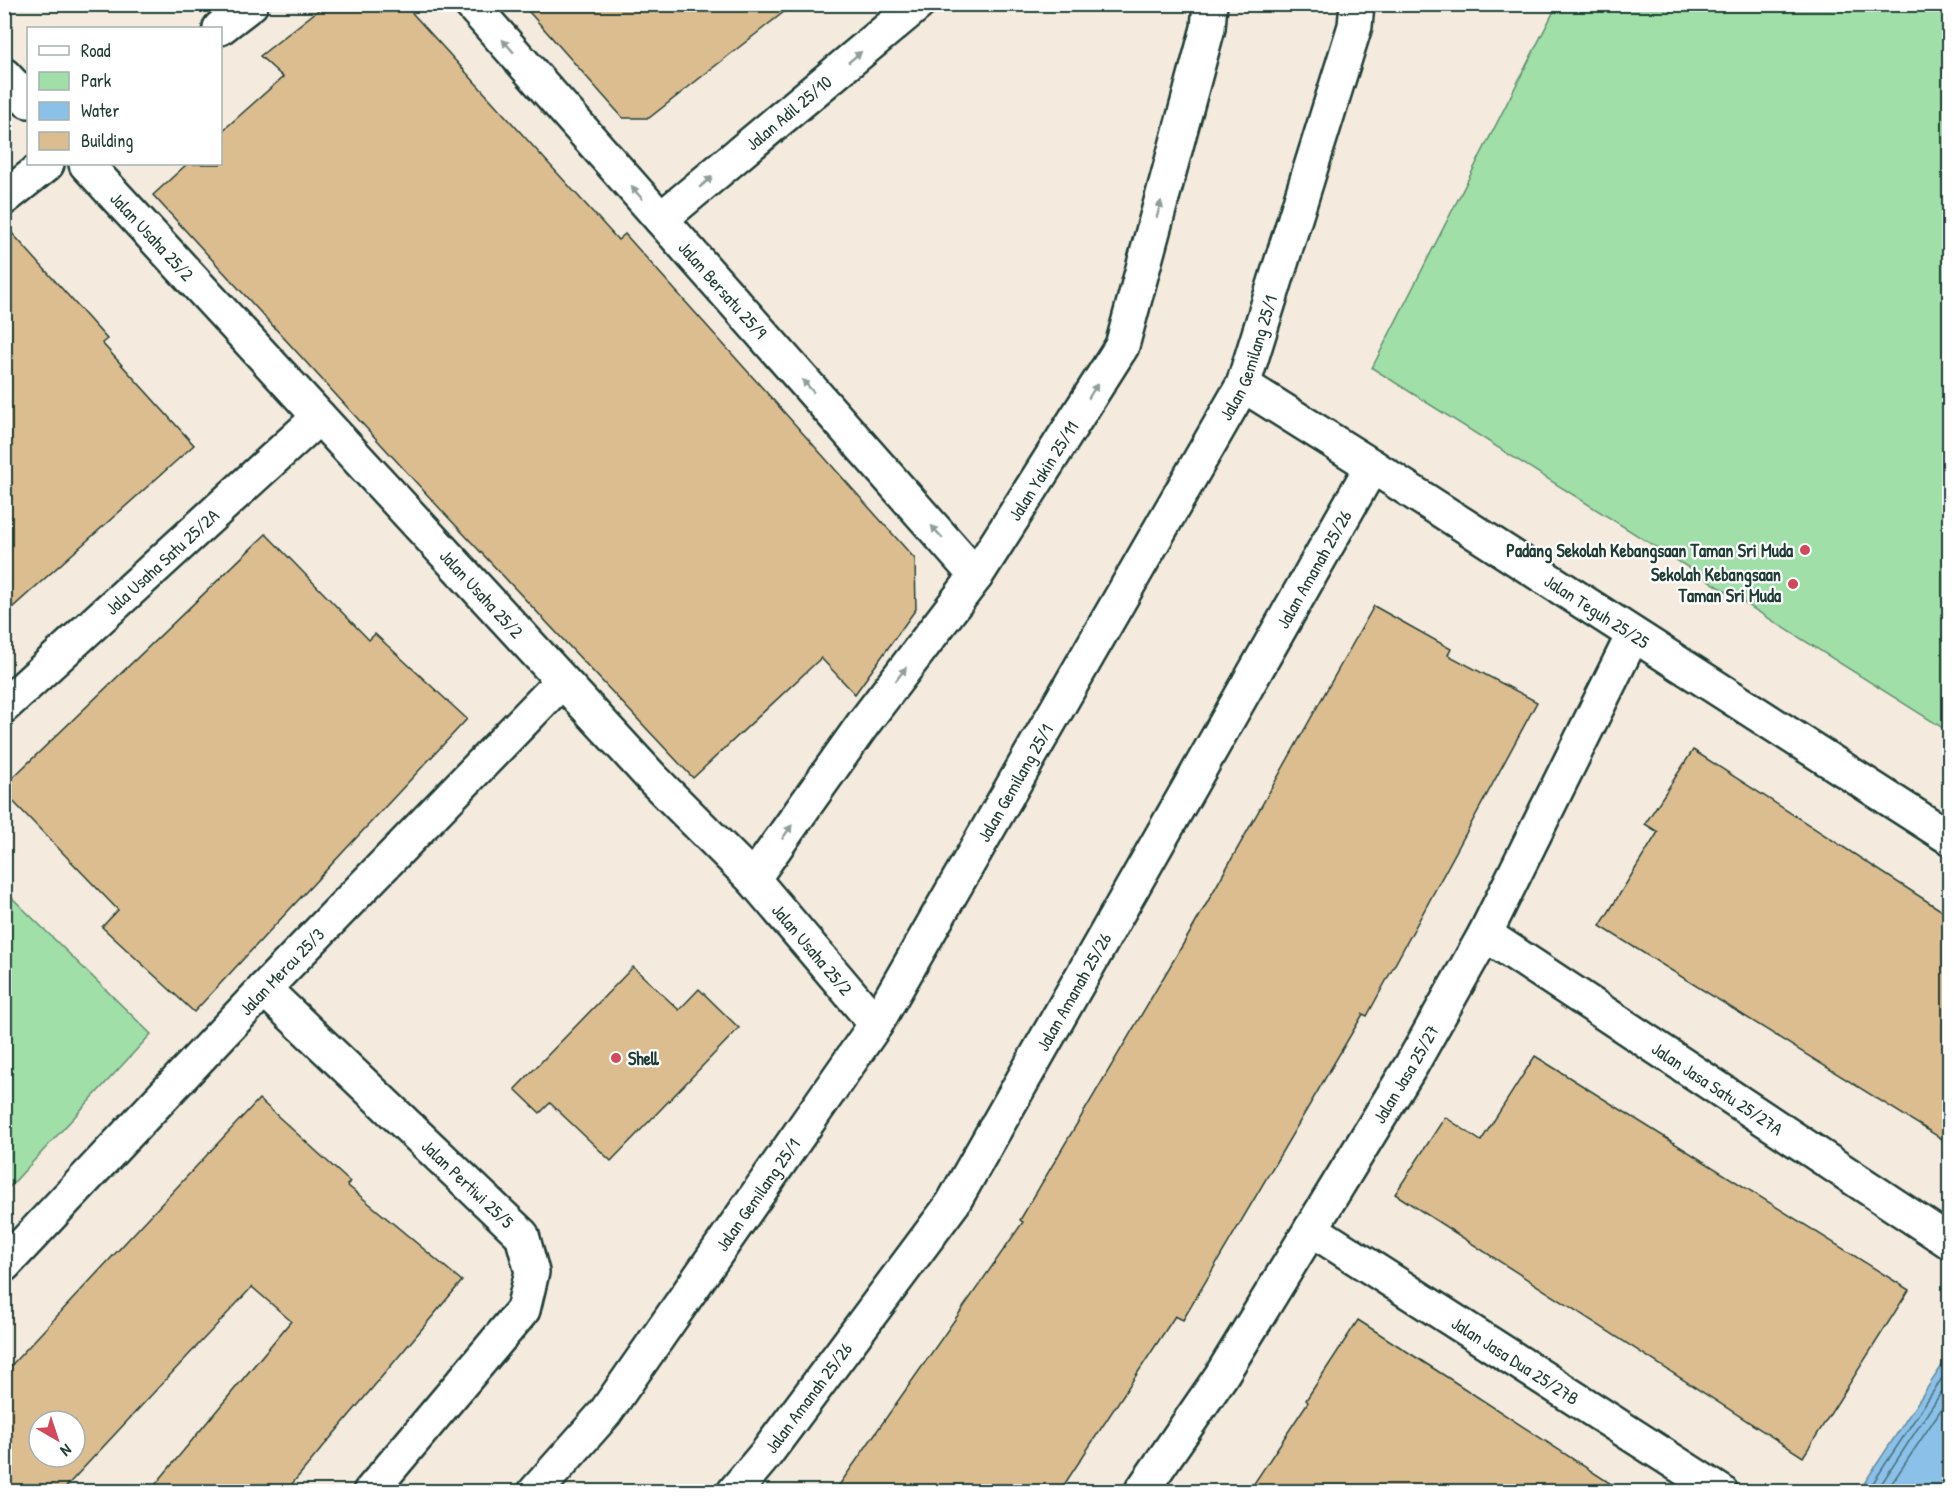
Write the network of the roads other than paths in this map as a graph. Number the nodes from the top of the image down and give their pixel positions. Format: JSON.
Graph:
{"nodes":[{"id":1,"x":251,"y":4,"type":"edge"},
{"id":2,"x":471,"y":4,"type":"edge"},
{"id":3,"x":918,"y":4,"type":"edge"},
{"id":4,"x":1210,"y":4,"type":"edge"},
{"id":5,"x":1357,"y":4,"type":"edge"},
{"id":6,"x":221,"y":27,"type":"edge"},
{"id":7,"x":4,"y":75,"type":"edge"},
{"id":8,"x":27,"y":100,"type":"edge"},
{"id":9,"x":46,"y":165,"type":"edge"},
{"id":10,"x":87,"y":165,"type":"edge"},
{"id":11,"x":4,"y":198,"type":"edge"},
{"id":12,"x":661,"y":219,"type":"junction"},
{"id":13,"x":1243,"y":385,"type":"junction"},
{"id":14,"x":319,"y":417,"type":"junction"},
{"id":15,"x":1372,"y":466,"type":"junction"},
{"id":16,"x":976,"y":576,"type":"junction"},
{"id":17,"x":1633,"y":635,"type":"junction"},
{"id":18,"x":562,"y":681,"type":"junction"},
{"id":19,"x":4,"y":706,"type":"edge"},
{"id":20,"x":1950,"y":838,"type":"edge"},
{"id":21,"x":753,"y":879,"type":"junction"},
{"id":22,"x":1485,"y":934,"type":"junction"},
{"id":23,"x":264,"y":989,"type":"junction"},
{"id":24,"x":876,"y":1024,"type":"junction"},
{"id":25,"x":1311,"y":1229,"type":"junction"},
{"id":26,"x":1950,"y":1242,"type":"edge"},
{"id":27,"x":4,"y":1265,"type":"edge"},
{"id":28,"x":370,"y":1491,"type":"edge"},
{"id":29,"x":535,"y":1491,"type":"edge"},
{"id":30,"x":734,"y":1491,"type":"edge"},
{"id":31,"x":1141,"y":1491,"type":"edge"},
{"id":32,"x":1721,"y":1491,"type":"edge"}],
"edges":[{"from":1,"to":6,"type":"street"},
{"from":12,"to":2,"type":"street","name":"Jalan Bersatu 25/9","one_way":true},
{"from":12,"to":3,"type":"street","name":"Jalan Adil 25/10","one_way":true},
{"from":16,"to":4,"type":"street","name":"Jalan Yakin 25/11","one_way":true},
{"from":5,"to":13,"type":"street","name":"Jalan Gemilang 25/1"},
{"from":7,"to":8,"type":"street"},
{"from":9,"to":11,"type":"street"},
{"from":10,"to":14,"type":"street","name":"Jalan Usaha 25/2"},
{"from":16,"to":12,"type":"street","name":"Jalan Bersatu 25/9","one_way":true},
{"from":13,"to":15,"type":"street","name":"Jalan Teguh 25/25"},
{"from":13,"to":24,"type":"street","name":"Jalan Gemilang 25/1"},
{"from":14,"to":18,"type":"street","name":"Jalan Usaha 25/2"},
{"from":14,"to":19,"type":"street","name":"Jala Usaha Satu 25/2A"},
{"from":15,"to":17,"type":"street","name":"Jalan Teguh 25/25"},
{"from":15,"to":30,"type":"street","name":"Jalan Amanah 25/26"},
{"from":21,"to":16,"type":"street","name":"Jalan Yakin 25/11","one_way":true},
{"from":17,"to":20,"type":"street","name":"Jalan Teguh 25/25"},
{"from":17,"to":22,"type":"street","name":"Jalan Jasa 25/27"},
{"from":18,"to":21,"type":"street","name":"Jalan Usaha 25/2"},
{"from":18,"to":23,"type":"street","name":"Jalan Mercu 25/3"},
{"from":21,"to":24,"type":"street","name":"Jalan Usaha 25/2"},
{"from":22,"to":25,"type":"street","name":"Jalan Jasa 25/27"},
{"from":22,"to":26,"type":"street","name":"Jalan Jasa Satu 25/27A"},
{"from":23,"to":27,"type":"street","name":"Jalan Mercu 25/3"},
{"from":23,"to":28,"type":"street","name":"Jalan Pertiwi 25/5"},
{"from":24,"to":29,"type":"street","name":"Jalan Gemilang 25/1"},
{"from":25,"to":31,"type":"street","name":"Jalan Jasa 25/27"},
{"from":25,"to":32,"type":"street","name":"Jalan Jasa Dua 25/27B"}]}
